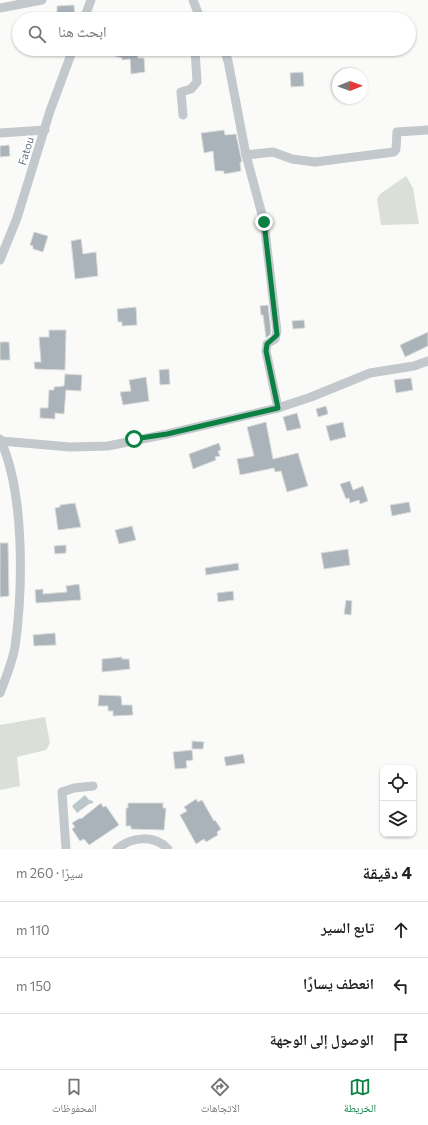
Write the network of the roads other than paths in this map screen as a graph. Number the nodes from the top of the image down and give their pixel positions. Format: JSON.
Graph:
{"nodes":[{"id":1,"x":42,"y":0,"type":"edge"},
{"id":2,"x":91,"y":0,"type":"edge"},
{"id":3,"x":193,"y":0,"type":"edge"},
{"id":4,"x":0,"y":8,"type":"edge"},
{"id":5,"x":87,"y":12,"type":"edge"},
{"id":6,"x":198,"y":12,"type":"edge"},
{"id":7,"x":71,"y":56,"type":"edge"},
{"id":8,"x":196,"y":56,"type":"edge"},
{"id":9,"x":226,"y":56,"type":"edge"},
{"id":10,"x":183,"y":115,"type":"dead end"},
{"id":11,"x":45,"y":130,"type":"junction"},
{"id":12,"x":428,"y":130,"type":"edge"},
{"id":13,"x":0,"y":133,"type":"edge"},
{"id":14,"x":246,"y":155,"type":"junction"},
{"id":15,"x":0,"y":260,"type":"edge"},
{"id":16,"x":428,"y":361,"type":"edge"},
{"id":17,"x":278,"y":408,"type":"junction"},
{"id":18,"x":0,"y":440,"type":"edge"},
{"id":19,"x":0,"y":693,"type":"edge"},
{"id":20,"x":93,"y":786,"type":"dead end"},
{"id":21,"x":66,"y":849,"type":"edge"},
{"id":22,"x":117,"y":849,"type":"edge"},
{"id":23,"x":168,"y":849,"type":"edge"}],
"edges":[{"from":1,"to":4,"type":"street"},
{"from":2,"to":5,"type":"street"},
{"from":3,"to":6,"type":"street"},
{"from":7,"to":11,"type":"street","name":"Fatou"},
{"from":8,"to":10,"type":"street"},
{"from":9,"to":14,"type":"street"},
{"from":11,"to":13,"type":"street"},
{"from":11,"to":15,"type":"street","name":"Fatou"},
{"from":12,"to":14,"type":"street"},
{"from":14,"to":17,"type":"street"},
{"from":16,"to":17,"type":"street"},
{"from":17,"to":18,"type":"street"},
{"from":18,"to":19,"type":"street"},
{"from":20,"to":21,"type":"street"},
{"from":22,"to":23,"type":"street"}]}
